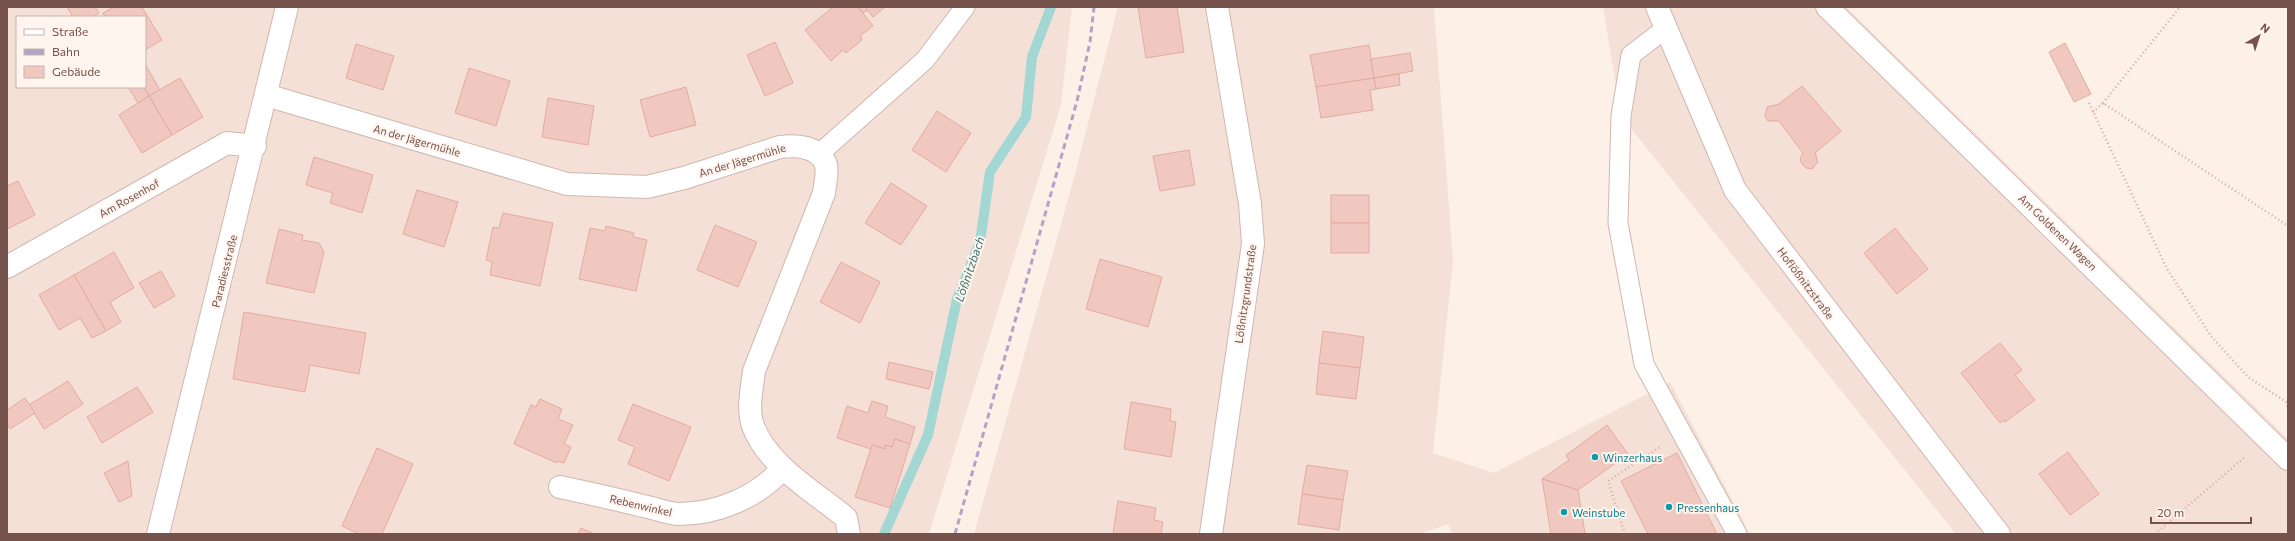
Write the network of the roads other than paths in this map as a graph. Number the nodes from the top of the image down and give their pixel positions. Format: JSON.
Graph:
{"nodes":[{"id":1,"x":287,"y":7,"type":"edge"},
{"id":2,"x":965,"y":7,"type":"edge"},
{"id":3,"x":1217,"y":7,"type":"edge"},
{"id":4,"x":1657,"y":7,"type":"edge"},
{"id":5,"x":1827,"y":7,"type":"edge"},
{"id":6,"x":1665,"y":30,"type":"junction"},
{"id":7,"x":266,"y":95,"type":"junction"},
{"id":8,"x":254,"y":146,"type":"junction"},
{"id":9,"x":819,"y":154,"type":"junction"},
{"id":10,"x":7,"y":267,"type":"edge"},
{"id":11,"x":2288,"y":459,"type":"edge"},
{"id":12,"x":782,"y":468,"type":"junction"},
{"id":13,"x":560,"y":487,"type":"dead end"},
{"id":14,"x":158,"y":534,"type":"edge"},
{"id":15,"x":849,"y":534,"type":"edge"},
{"id":16,"x":1211,"y":534,"type":"edge"},
{"id":17,"x":1737,"y":534,"type":"edge"},
{"id":18,"x":1999,"y":534,"type":"edge"}],
"edges":[{"from":1,"to":7,"type":"street","name":"Paradiesstraße"},
{"from":2,"to":9,"type":"lane"},
{"from":3,"to":16,"type":"street","name":"Lößnitzgrundstraße"},
{"from":4,"to":6,"type":"street","name":"Hoflößnitzstraße"},
{"from":5,"to":11,"type":"street","name":"Am Goldenen Wagen"},
{"from":6,"to":17,"type":"lane"},
{"from":6,"to":18,"type":"street","name":"Hoflößnitzstraße"},
{"from":7,"to":8,"type":"street","name":"Paradiesstraße"},
{"from":7,"to":9,"type":"street","name":"An der Jägermühle"},
{"from":8,"to":10,"type":"street","name":"Am Rosenhof"},
{"from":8,"to":14,"type":"street","name":"Paradiesstraße"},
{"from":9,"to":12,"type":"street"},
{"from":12,"to":13,"type":"street","name":"Rebenwinkel"},
{"from":12,"to":15,"type":"street"}]}
